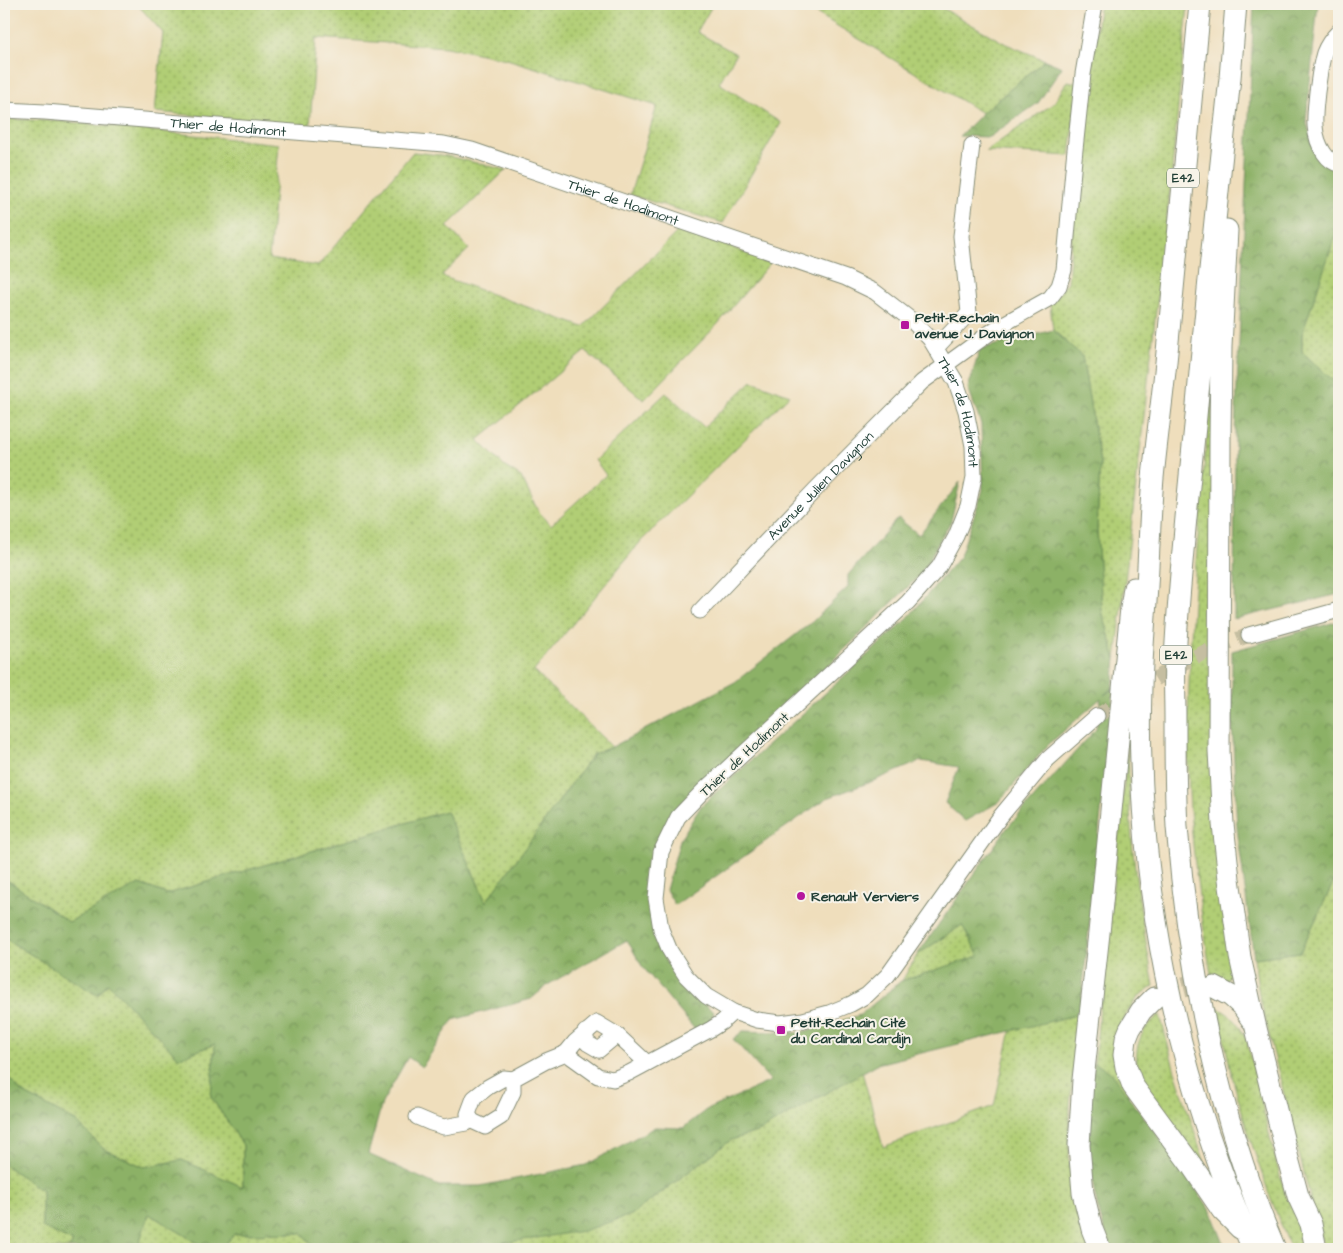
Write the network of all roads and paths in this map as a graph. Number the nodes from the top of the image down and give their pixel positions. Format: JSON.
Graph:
{"nodes":[{"id":1,"x":1095,"y":4,"type":"edge"},
{"id":2,"x":1200,"y":4,"type":"edge"},
{"id":3,"x":1236,"y":4,"type":"edge"},
{"id":4,"x":1339,"y":31,"type":"edge"},
{"id":5,"x":1230,"y":78,"type":"junction"},
{"id":6,"x":4,"y":110,"type":"edge"},
{"id":7,"x":972,"y":145,"type":"dead end"},
{"id":8,"x":1339,"y":164,"type":"edge"},
{"id":9,"x":936,"y":348,"type":"junction"},
{"id":10,"x":945,"y":364,"type":"junction"},
{"id":11,"x":1154,"y":478,"type":"junction"},
{"id":12,"x":1339,"y":610,"type":"edge"},
{"id":13,"x":700,"y":612,"type":"dead end"},
{"id":14,"x":1250,"y":636,"type":"tunnel mouth"},
{"id":15,"x":1097,"y":716,"type":"tunnel mouth"},
{"id":16,"x":1214,"y":987,"type":"tunnel mouth"},
{"id":17,"x":1154,"y":998,"type":"tunnel mouth"},
{"id":18,"x":733,"y":1012,"type":"junction"},
{"id":19,"x":1255,"y":1024,"type":"junction"},
{"id":20,"x":585,"y":1032,"type":"junction"},
{"id":21,"x":617,"y":1035,"type":"junction"},
{"id":22,"x":566,"y":1053,"type":"junction"},
{"id":23,"x":647,"y":1063,"type":"junction"},
{"id":24,"x":514,"y":1079,"type":"junction"},
{"id":25,"x":417,"y":1116,"type":"dead end"},
{"id":26,"x":471,"y":1119,"type":"junction"},
{"id":27,"x":1254,"y":1235,"type":"edge"},
{"id":28,"x":1314,"y":1248,"type":"edge"},
{"id":29,"x":1100,"y":1249,"type":"edge"},
{"id":30,"x":1275,"y":1249,"type":"edge"}],
"edges":[{"from":1,"to":10,"type":"street","name":"Avenue Julien Davignon"},
{"from":2,"to":11,"type":"highway","number":"E42"},
{"from":3,"to":5,"type":"highway","number":"E42"},
{"from":4,"to":8,"type":"street"},
{"from":5,"to":19,"type":"highway"},
{"from":5,"to":27,"type":"highway","number":"E42"},
{"from":6,"to":9,"type":"street","name":"Thier de Hodimont"},
{"from":7,"to":9,"type":"street"},
{"from":9,"to":10,"type":"street","name":"Thier de Hodimont"},
{"from":10,"to":13,"type":"street","name":"Avenue Julien Davignon"},
{"from":10,"to":18,"type":"street","name":"Thier de Hodimont"},
{"from":11,"to":27,"type":"highway","number":"E42"},
{"from":11,"to":29,"type":"highway"},
{"from":12,"to":14,"type":"street"},
{"from":15,"to":18,"type":"street","name":"Thier de Hodimont"},
{"from":16,"to":19,"type":"highway"},
{"from":17,"to":27,"type":"highway"},
{"from":18,"to":23,"type":"street"},
{"from":19,"to":28,"type":"highway"},
{"from":20,"to":21,"type":"street"},
{"from":20,"to":21,"type":"street"},
{"from":20,"to":22,"type":"street"},
{"from":21,"to":23,"type":"street"},
{"from":22,"to":23,"type":"street"},
{"from":22,"to":24,"type":"street"},
{"from":24,"to":26,"type":"street"},
{"from":24,"to":26,"type":"street"},
{"from":25,"to":26,"type":"street"},
{"from":27,"to":30,"type":"highway","number":"E42"}]}
